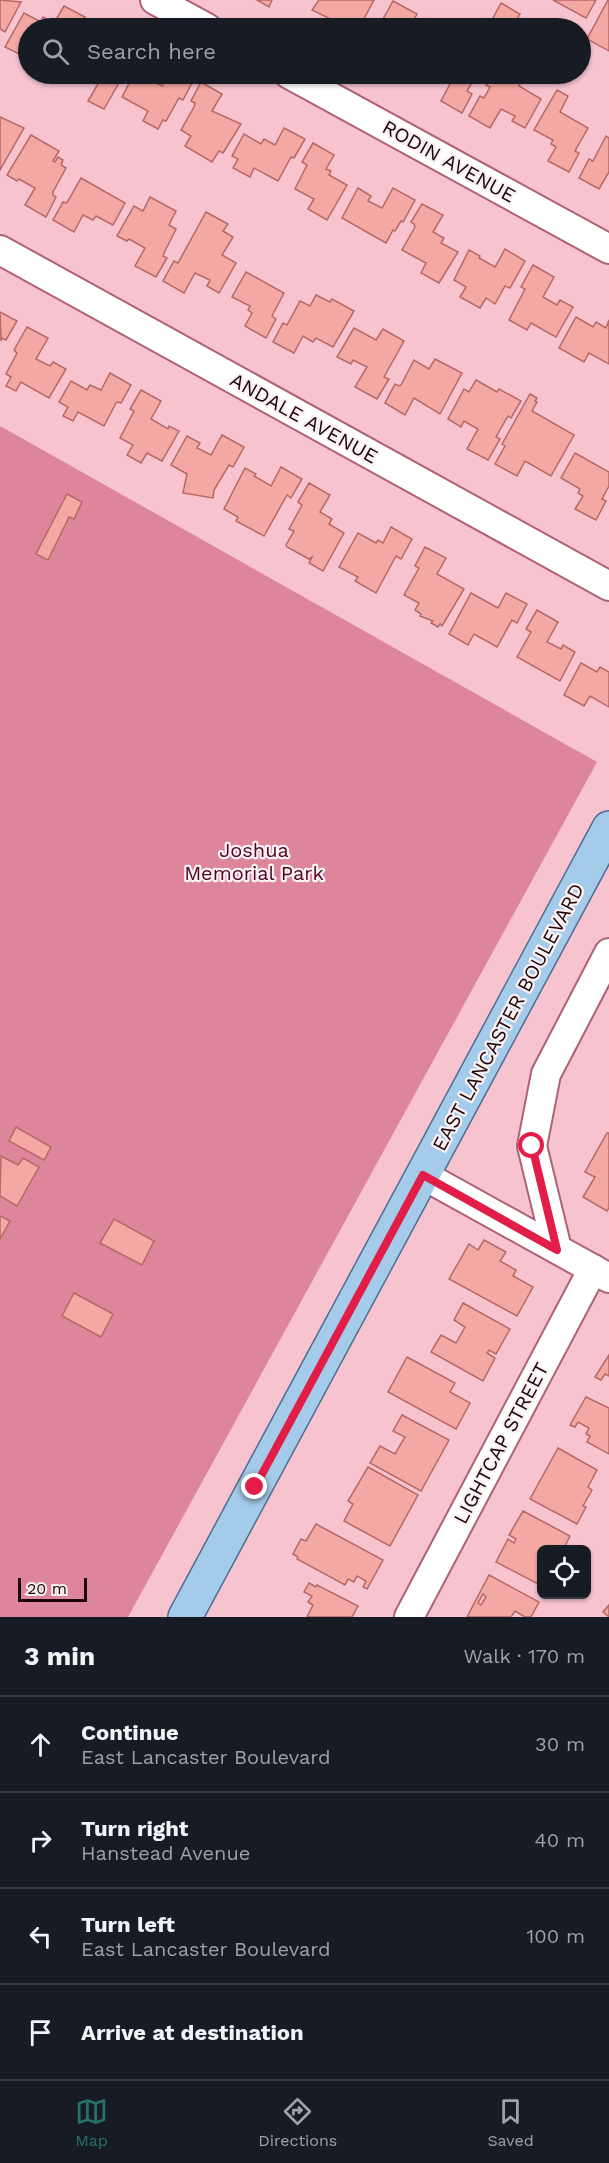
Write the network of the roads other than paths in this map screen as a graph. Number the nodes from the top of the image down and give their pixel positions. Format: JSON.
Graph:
{"nodes":[{"id":1,"x":155,"y":0,"type":"edge"},
{"id":2,"x":188,"y":18,"type":"edge"},
{"id":3,"x":307,"y":84,"type":"edge"},
{"id":4,"x":609,"y":249,"type":"edge"},
{"id":5,"x":0,"y":250,"type":"edge"},
{"id":6,"x":609,"y":586,"type":"edge"},
{"id":7,"x":609,"y":828,"type":"edge"},
{"id":8,"x":609,"y":953,"type":"edge"},
{"id":9,"x":423,"y":1175,"type":"junction"},
{"id":10,"x":557,"y":1250,"type":"junction"},
{"id":11,"x":601,"y":1274,"type":"edge"},
{"id":12,"x":185,"y":1617,"type":"edge"},
{"id":13,"x":409,"y":1617,"type":"edge"}],
"edges":[{"from":1,"to":2,"type":"street"},
{"from":3,"to":4,"type":"street","name":"RODIN AVENUE"},
{"from":5,"to":6,"type":"street","name":"ANDALE AVENUE"},
{"from":7,"to":9,"type":"main road","name":"EAST LANCASTER BOULEVARD"},
{"from":8,"to":10,"type":"street"},
{"from":9,"to":10,"type":"street"},
{"from":9,"to":12,"type":"main road","name":"EAST LANCASTER BOULEVARD"},
{"from":10,"to":11,"type":"street"},
{"from":11,"to":13,"type":"street","name":"LIGHTCAP STREET"}]}
